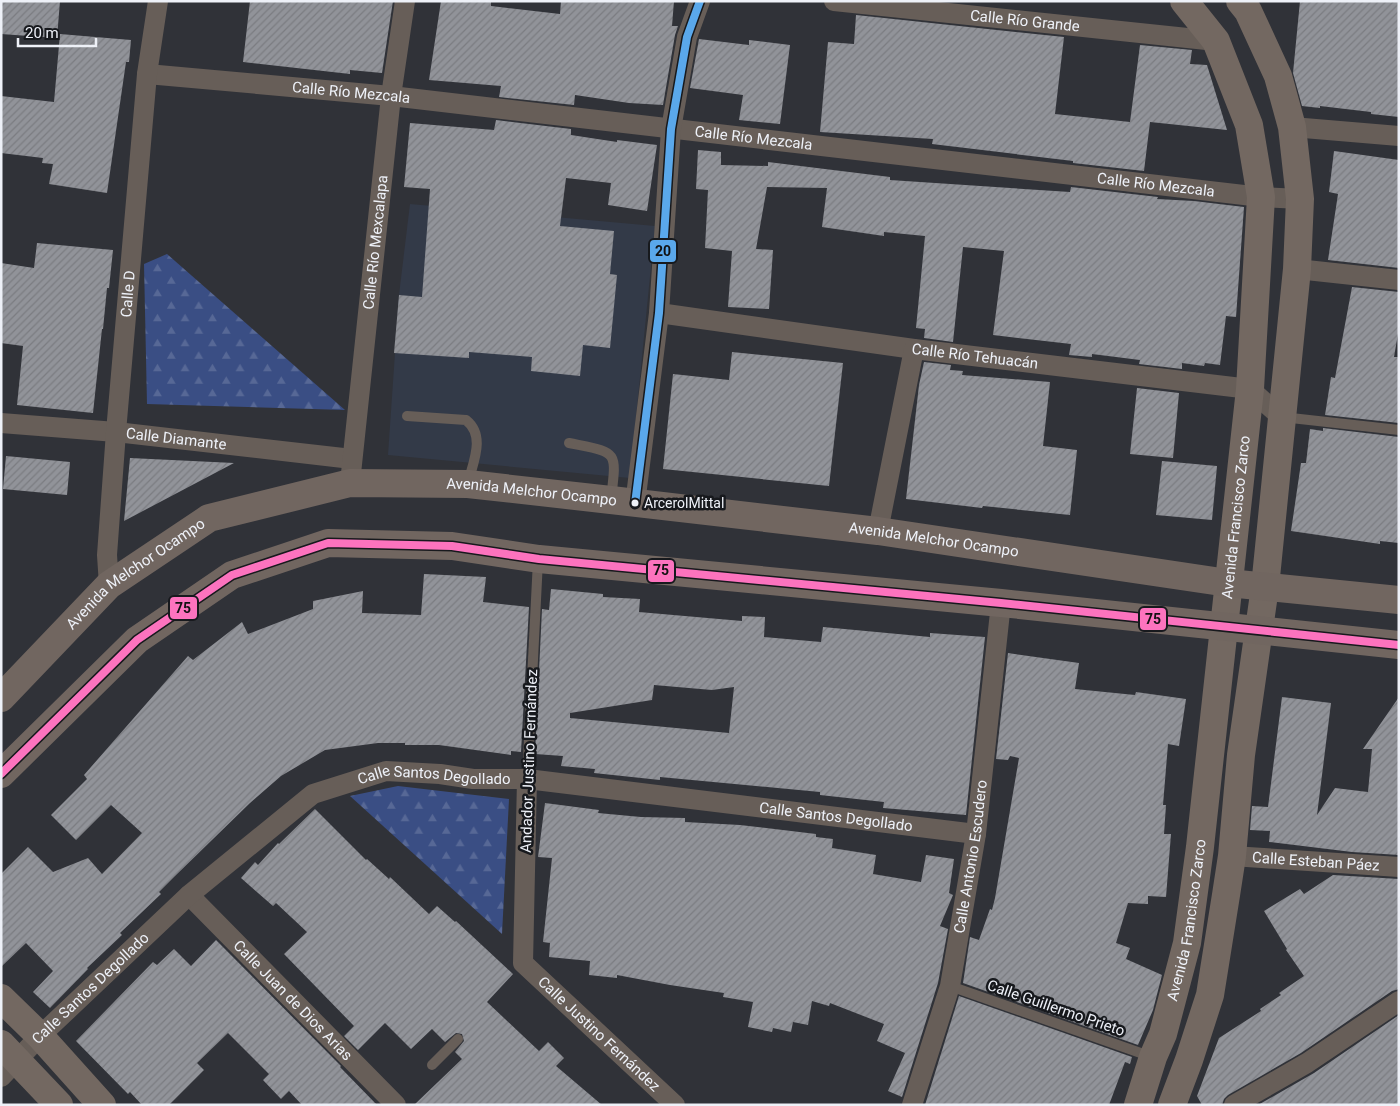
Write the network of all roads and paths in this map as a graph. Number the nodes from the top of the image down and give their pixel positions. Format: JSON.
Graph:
{"nodes":[{"id":1,"x":158,"y":1,"type":"edge"},
{"id":2,"x":405,"y":1,"type":"edge"},
{"id":3,"x":700,"y":1,"type":"edge"},
{"id":4,"x":834,"y":1,"type":"edge"},
{"id":5,"x":1184,"y":1,"type":"edge"},
{"id":6,"x":1240,"y":1,"type":"edge"},
{"id":7,"x":1216,"y":41,"type":"junction"},
{"id":8,"x":147,"y":74,"type":"junction"},
{"id":9,"x":391,"y":96,"type":"junction"},
{"id":10,"x":1292,"y":127,"type":"junction"},
{"id":11,"x":671,"y":130,"type":"junction"},
{"id":12,"x":1399,"y":136,"type":"edge"},
{"id":13,"x":1261,"y":197,"type":"junction"},
{"id":14,"x":1300,"y":199,"type":"junction"},
{"id":15,"x":1297,"y":269,"type":"junction"},
{"id":16,"x":1399,"y":280,"type":"edge"},
{"id":17,"x":659,"y":314,"type":"junction"},
{"id":18,"x":914,"y":349,"type":"junction"},
{"id":19,"x":1250,"y":389,"type":"junction"},
{"id":20,"x":408,"y":416,"type":"dead end"},
{"id":21,"x":1281,"y":417,"type":"junction"},
{"id":22,"x":1,"y":423,"type":"edge"},
{"id":23,"x":1399,"y":430,"type":"edge"},
{"id":24,"x":116,"y":432,"type":"junction"},
{"id":25,"x":569,"y":443,"type":"dead end"},
{"id":26,"x":351,"y":471,"type":"junction"},
{"id":27,"x":468,"y":484,"type":"junction"},
{"id":28,"x":623,"y":502,"type":"junction"},
{"id":29,"x":878,"y":531,"type":"junction"},
{"id":30,"x":538,"y":558,"type":"junction"},
{"id":31,"x":1228,"y":583,"type":"junction"},
{"id":32,"x":109,"y":585,"type":"junction"},
{"id":33,"x":1265,"y":587,"type":"junction"},
{"id":34,"x":1399,"y":600,"type":"edge"},
{"id":35,"x":1001,"y":603,"type":"junction"},
{"id":36,"x":1224,"y":626,"type":"junction"},
{"id":37,"x":1259,"y":630,"type":"junction"},
{"id":38,"x":1399,"y":645,"type":"edge"},
{"id":39,"x":1,"y":698,"type":"edge"},
{"id":40,"x":1,"y":774,"type":"edge"},
{"id":41,"x":527,"y":779,"type":"junction"},
{"id":42,"x":976,"y":834,"type":"junction"},
{"id":43,"x":1232,"y":856,"type":"junction"},
{"id":44,"x":1399,"y":867,"type":"edge"},
{"id":45,"x":189,"y":895,"type":"junction"},
{"id":46,"x":523,"y":963,"type":"joint"},
{"id":47,"x":950,"y":986,"type":"junction"},
{"id":48,"x":1,"y":998,"type":"edge"},
{"id":49,"x":1399,"y":1001,"type":"edge"},
{"id":50,"x":40,"y":1036,"type":"junction"},
{"id":51,"x":458,"y":1040,"type":"dead end"},
{"id":52,"x":1152,"y":1057,"type":"junction"},
{"id":53,"x":6,"y":1060,"type":"edge"},
{"id":54,"x":432,"y":1065,"type":"dead end"},
{"id":55,"x":59,"y":1105,"type":"edge"},
{"id":56,"x":102,"y":1105,"type":"edge"},
{"id":57,"x":396,"y":1105,"type":"edge"},
{"id":58,"x":675,"y":1105,"type":"edge"},
{"id":59,"x":912,"y":1105,"type":"edge"},
{"id":60,"x":1138,"y":1105,"type":"edge"},
{"id":61,"x":1172,"y":1105,"type":"edge"},
{"id":62,"x":1234,"y":1105,"type":"edge"}],
"edges":[{"from":1,"to":8,"type":"street","name":"Calle D"},
{"from":2,"to":9,"type":"street","name":"Calle Río Mexcalapa"},
{"from":3,"to":11,"type":"street"},
{"from":4,"to":7,"type":"street","name":"Calle Río Grande"},
{"from":5,"to":7,"type":"street","name":"Avenida Francisco Zarco"},
{"from":6,"to":10,"type":"street"},
{"from":7,"to":13,"type":"street","name":"Avenida Francisco Zarco"},
{"from":8,"to":9,"type":"street","name":"Calle Río Mezcala"},
{"from":8,"to":24,"type":"street","name":"Calle D"},
{"from":9,"to":11,"type":"street","name":"Calle Río Mezcala"},
{"from":9,"to":26,"type":"street","name":"Calle Río Mexcalapa"},
{"from":10,"to":12,"type":"street"},
{"from":10,"to":14,"type":"street"},
{"from":11,"to":13,"type":"street","name":"Calle Río Mezcala"},
{"from":11,"to":17,"type":"street"},
{"from":13,"to":14,"type":"street","name":"Calle Río Mezcala"},
{"from":13,"to":19,"type":"street","name":"Avenida Francisco Zarco"},
{"from":14,"to":15,"type":"street"},
{"from":15,"to":16,"type":"street"},
{"from":15,"to":21,"type":"street"},
{"from":17,"to":18,"type":"street","name":"Calle Río Tehuacán"},
{"from":17,"to":28,"type":"street"},
{"from":18,"to":19,"type":"street","name":"Calle Río Tehuacán"},
{"from":18,"to":29,"type":"street"},
{"from":19,"to":21,"type":"street"},
{"from":19,"to":31,"type":"street","name":"Avenida Francisco Zarco"},
{"from":20,"to":27,"type":"lane"},
{"from":21,"to":23,"type":"lane"},
{"from":21,"to":33,"type":"street"},
{"from":22,"to":24,"type":"street","name":"Calle Diamante"},
{"from":24,"to":26,"type":"street","name":"Calle Diamante"},
{"from":24,"to":32,"type":"street","name":"Calle D"},
{"from":25,"to":28,"type":"lane"},
{"from":26,"to":27,"type":"main road","name":"Avenida Melchor Ocampo"},
{"from":26,"to":32,"type":"main road","name":"Avenida Melchor Ocampo"},
{"from":27,"to":28,"type":"main road","name":"Avenida Melchor Ocampo"},
{"from":28,"to":29,"type":"main road","name":"Avenida Melchor Ocampo"},
{"from":29,"to":31,"type":"main road","name":"Avenida Melchor Ocampo"},
{"from":30,"to":35,"type":"main road"},
{"from":30,"to":40,"type":"main road"},
{"from":30,"to":41,"type":"lane","name":"Andador Justino Fernández"},
{"from":31,"to":33,"type":"main road","name":"Avenida Melchor Ocampo"},
{"from":31,"to":36,"type":"street","name":"Avenida Francisco Zarco"},
{"from":32,"to":39,"type":"main road","name":"Avenida Melchor Ocampo"},
{"from":33,"to":34,"type":"main road","name":"Avenida Melchor Ocampo"},
{"from":33,"to":37,"type":"street"},
{"from":35,"to":36,"type":"main road"},
{"from":35,"to":42,"type":"street","name":"Calle Antonio Escudero"},
{"from":36,"to":37,"type":"main road"},
{"from":36,"to":52,"type":"street","name":"Avenida Francisco Zarco"},
{"from":37,"to":38,"type":"main road"},
{"from":37,"to":43,"type":"street"},
{"from":41,"to":42,"type":"street","name":"Calle Santos Degollado"},
{"from":41,"to":45,"type":"street","name":"Calle Santos Degollado"},
{"from":41,"to":46,"type":"street","name":"Andador Justino Fernández"},
{"from":42,"to":47,"type":"street","name":"Calle Antonio Escudero"},
{"from":43,"to":44,"type":"street","name":"Calle Esteban Páez"},
{"from":43,"to":61,"type":"street"},
{"from":45,"to":50,"type":"street","name":"Calle Santos Degollado"},
{"from":45,"to":57,"type":"street","name":"Calle Juan de Dios Arias"},
{"from":46,"to":58,"type":"street","name":"Calle Justino Fernández"},
{"from":47,"to":52,"type":"lane","name":"Calle Guillermo Prieto"},
{"from":47,"to":59,"type":"street","name":"Calle Antonio Escudero"},
{"from":48,"to":50,"type":"street"},
{"from":49,"to":62,"type":"street"},
{"from":50,"to":53,"type":"street","name":"Calle Santos Degollado"},
{"from":50,"to":56,"type":"street"},
{"from":51,"to":54,"type":"lane"},
{"from":52,"to":60,"type":"street","name":"Avenida Francisco Zarco"},
{"from":53,"to":55,"type":"street"}]}
